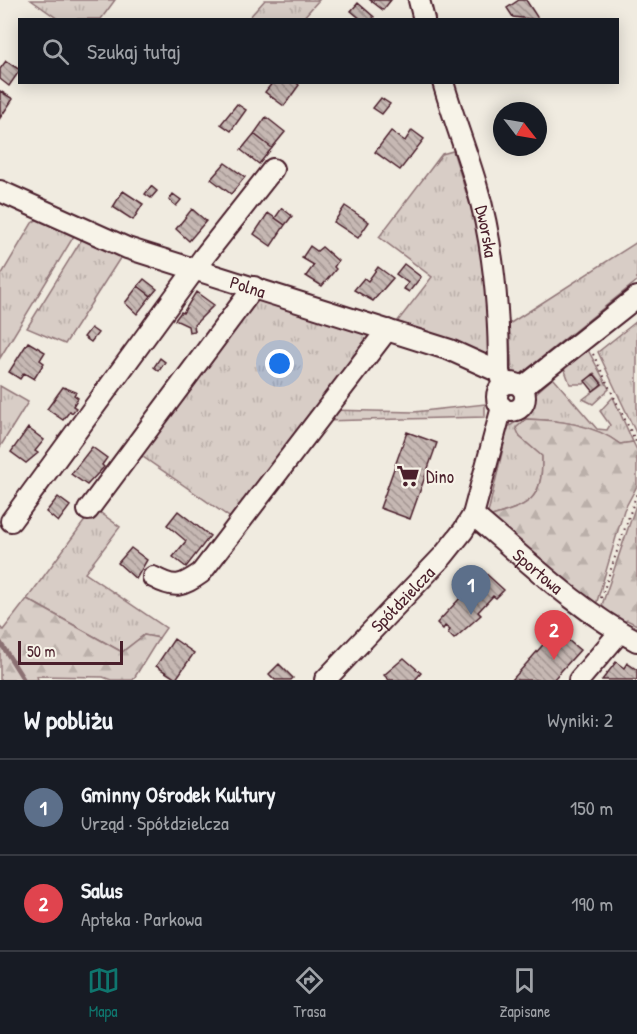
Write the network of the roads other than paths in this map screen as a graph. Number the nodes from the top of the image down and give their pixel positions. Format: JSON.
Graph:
{"nodes":[{"id":1,"x":418,"y":0,"type":"edge"},
{"id":2,"x":423,"y":18,"type":"edge"},
{"id":3,"x":444,"y":84,"type":"edge"},
{"id":4,"x":273,"y":168,"type":"dead end"},
{"id":5,"x":0,"y":191,"type":"edge"},
{"id":6,"x":197,"y":269,"type":"junction"},
{"id":7,"x":254,"y":287,"type":"junction"},
{"id":8,"x":637,"y":297,"type":"edge"},
{"id":9,"x":387,"y":330,"type":"junction"},
{"id":10,"x":508,"y":382,"type":"junction"},
{"id":11,"x":88,"y":510,"type":"dead end"},
{"id":12,"x":473,"y":514,"type":"junction"},
{"id":13,"x":11,"y":521,"type":"dead end"},
{"id":14,"x":153,"y":577,"type":"dead end"},
{"id":15,"x":628,"y":637,"type":"edge"},
{"id":16,"x":325,"y":680,"type":"edge"},
{"id":17,"x":579,"y":680,"type":"edge"}],
"edges":[{"from":1,"to":2,"type":"street"},
{"from":3,"to":10,"type":"street","name":"Dworska"},
{"from":4,"to":6,"type":"street"},
{"from":5,"to":6,"type":"street","name":"Polna"},
{"from":6,"to":7,"type":"street","name":"Polna"},
{"from":6,"to":13,"type":"street"},
{"from":7,"to":9,"type":"street","name":"Polna"},
{"from":7,"to":11,"type":"street"},
{"from":8,"to":10,"type":"street"},
{"from":9,"to":10,"type":"street","name":"Polna"},
{"from":9,"to":14,"type":"street"},
{"from":10,"to":12,"type":"street","name":"Spółdzielcza"},
{"from":12,"to":15,"type":"street","name":"Sportowa"},
{"from":12,"to":16,"type":"street","name":"Spółdzielcza"},
{"from":15,"to":17,"type":"street"}]}
